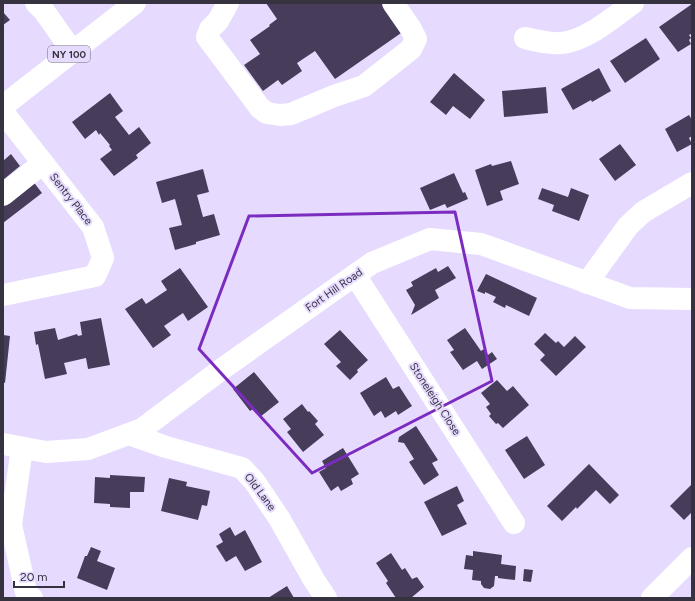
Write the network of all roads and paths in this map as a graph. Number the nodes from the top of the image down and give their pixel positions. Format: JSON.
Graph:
{"nodes":[{"id":1,"x":36,"y":3,"type":"edge"},
{"id":2,"x":135,"y":3,"type":"edge"},
{"id":3,"x":228,"y":3,"type":"edge"},
{"id":4,"x":393,"y":3,"type":"edge"},
{"id":5,"x":634,"y":3,"type":"edge"},
{"id":6,"x":525,"y":38,"type":"dead end"},
{"id":7,"x":72,"y":52,"type":"junction"},
{"id":8,"x":3,"y":106,"type":"edge"},
{"id":9,"x":3,"y":112,"type":"edge"},
{"id":10,"x":43,"y":163,"type":"junction"},
{"id":11,"x":692,"y":183,"type":"edge"},
{"id":12,"x":3,"y":195,"type":"edge"},
{"id":13,"x":355,"y":275,"type":"junction"},
{"id":14,"x":588,"y":283,"type":"junction"},
{"id":15,"x":3,"y":295,"type":"edge"},
{"id":16,"x":692,"y":299,"type":"edge"},
{"id":17,"x":129,"y":434,"type":"junction"},
{"id":18,"x":12,"y":446,"type":"edge"},
{"id":19,"x":514,"y":523,"type":"dead end"},
{"id":20,"x":692,"y":558,"type":"edge"},
{"id":21,"x":32,"y":598,"type":"edge"},
{"id":22,"x":326,"y":598,"type":"edge"},
{"id":23,"x":652,"y":598,"type":"edge"}],
"edges":[{"from":1,"to":7,"type":"street"},
{"from":2,"to":7,"type":"street","number":"NY 100"},
{"from":3,"to":4,"type":"street"},
{"from":5,"to":6,"type":"street"},
{"from":7,"to":8,"type":"street","number":"NY 100"},
{"from":9,"to":10,"type":"street","name":"Sentry Place"},
{"from":10,"to":12,"type":"street"},
{"from":10,"to":15,"type":"street","name":"Sentry Place"},
{"from":11,"to":14,"type":"street"},
{"from":13,"to":14,"type":"street","name":"Fort Hill Road"},
{"from":13,"to":17,"type":"street","name":"Fort Hill Road"},
{"from":13,"to":19,"type":"street","name":"Stoneleigh Close"},
{"from":14,"to":16,"type":"street","name":"Fort Hill Road"},
{"from":17,"to":18,"type":"street","name":"Fort Hill Road"},
{"from":17,"to":22,"type":"street","name":"Old Lane"},
{"from":18,"to":21,"type":"street"},
{"from":20,"to":23,"type":"street"}]}
